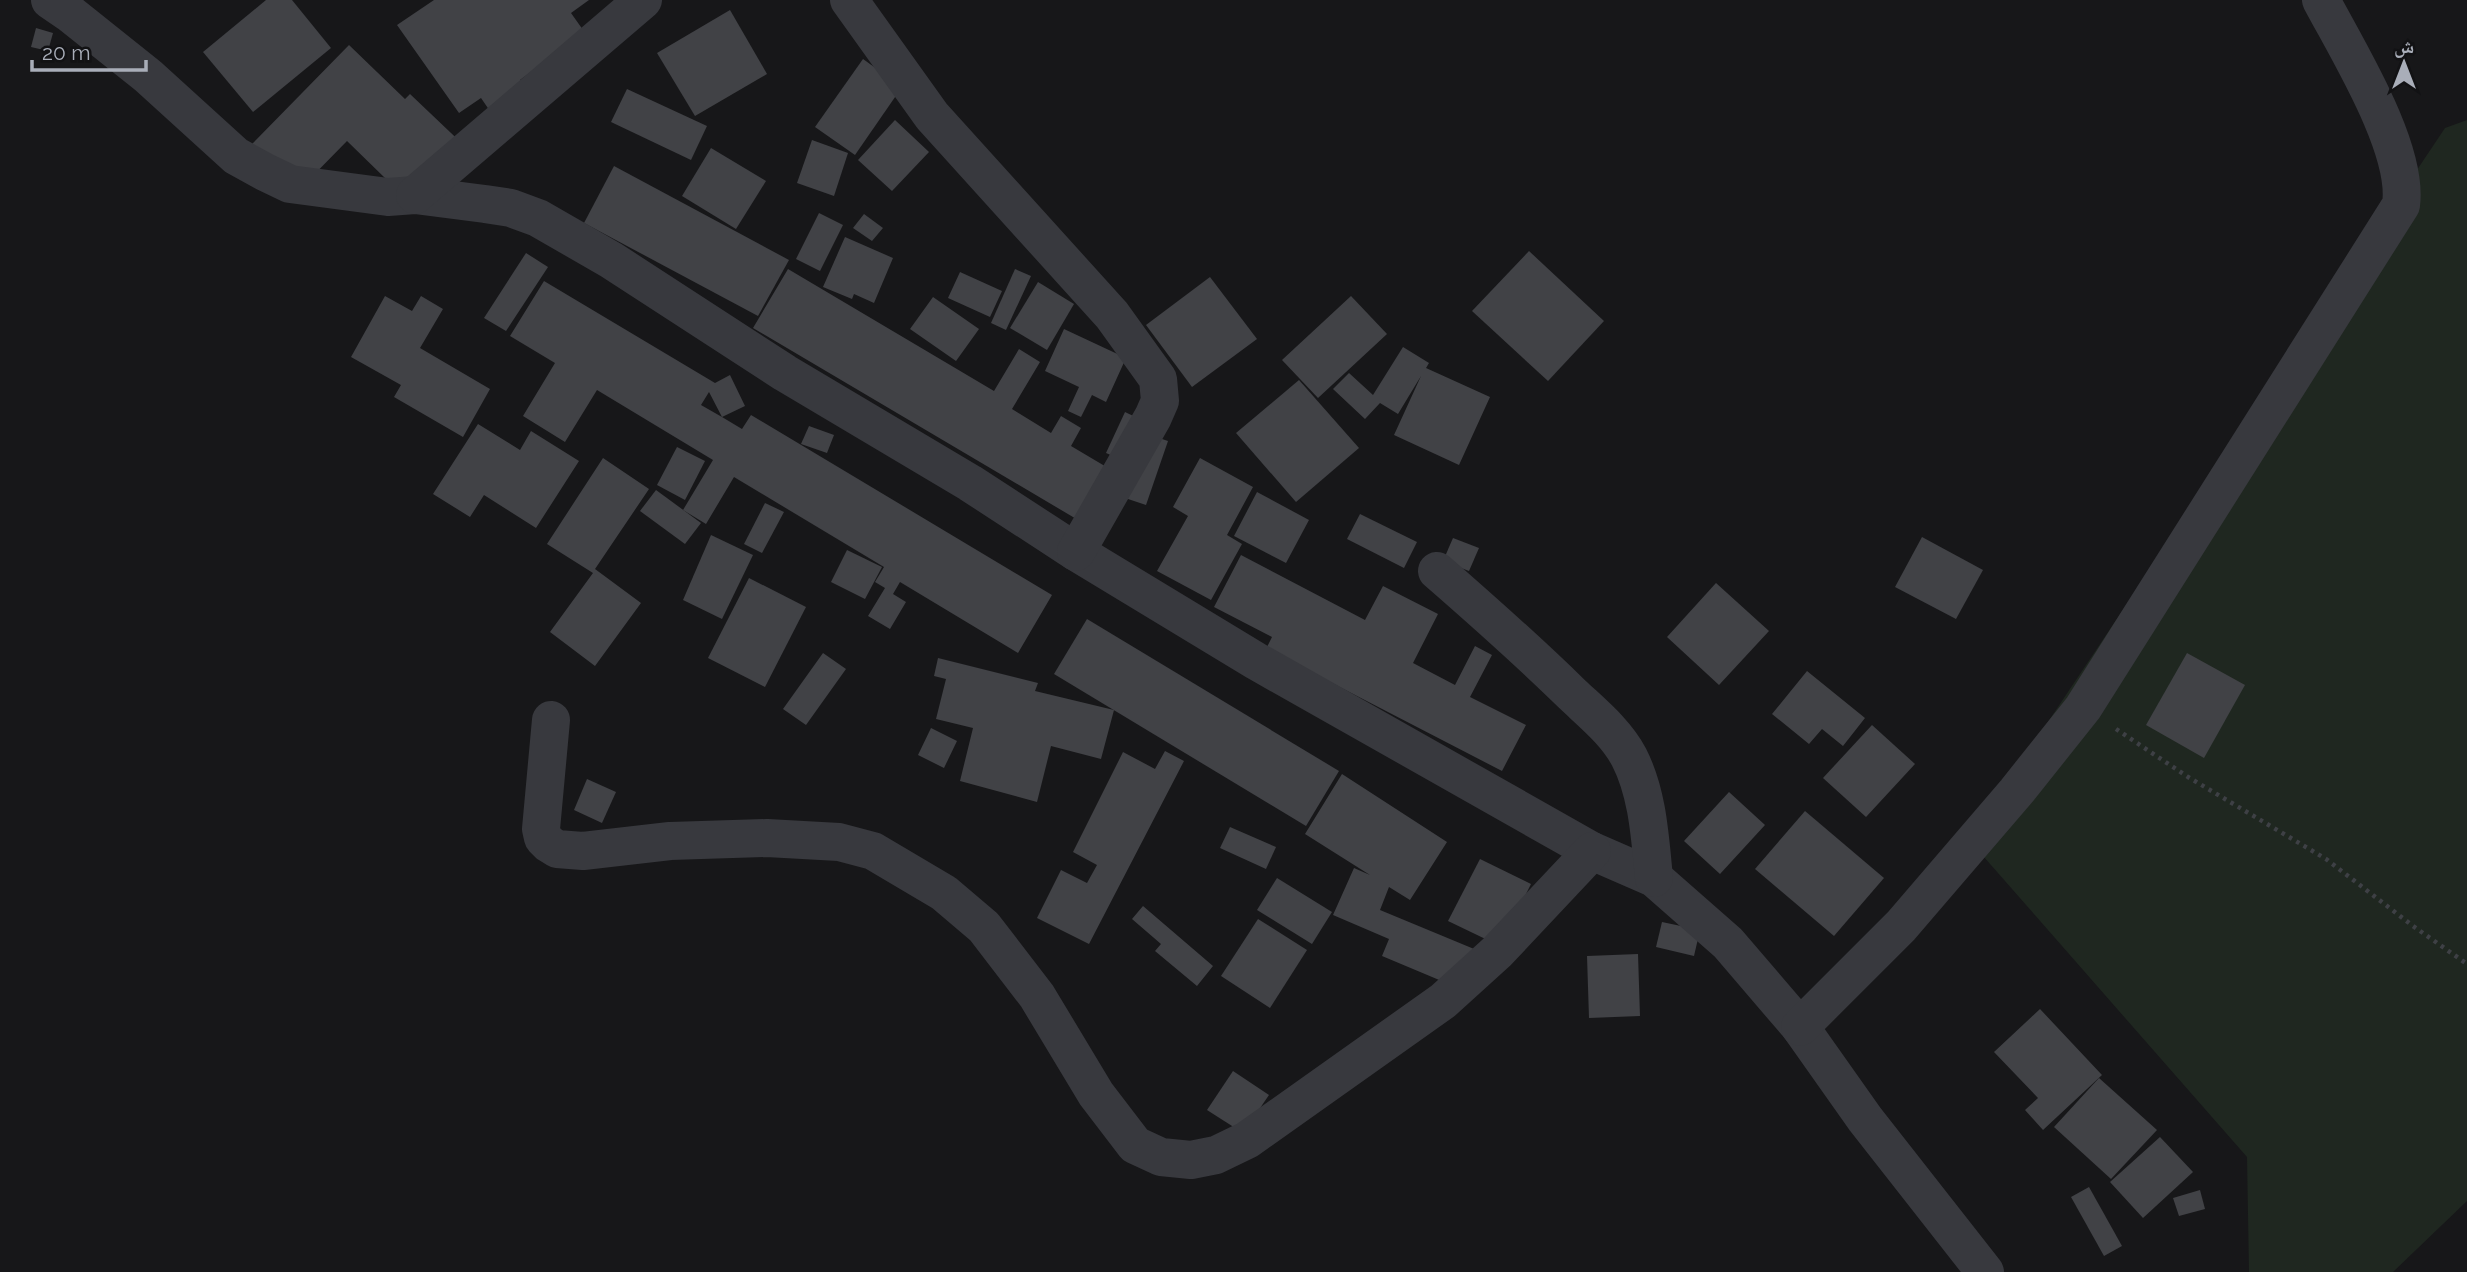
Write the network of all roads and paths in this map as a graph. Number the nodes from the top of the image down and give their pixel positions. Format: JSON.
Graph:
{"nodes":[{"id":1,"x":50,"y":0,"type":"edge"},
{"id":2,"x":643,"y":0,"type":"edge"},
{"id":3,"x":849,"y":0,"type":"edge"},
{"id":4,"x":2321,"y":0,"type":"edge"},
{"id":5,"x":415,"y":195,"type":"junction"},
{"id":6,"x":1076,"y":552,"type":"junction"},
{"id":7,"x":1437,"y":571,"type":"dead end"},
{"id":8,"x":2083,"y":708,"type":"junction"},
{"id":9,"x":551,"y":720,"type":"dead end"},
{"id":10,"x":1592,"y":851,"type":"junction"},
{"id":11,"x":1654,"y":878,"type":"junction"},
{"id":12,"x":2467,"y":964,"type":"edge"},
{"id":13,"x":1800,"y":1027,"type":"junction"},
{"id":14,"x":1985,"y":1272,"type":"edge"}],
"edges":[{"from":1,"to":5,"type":"street"},
{"from":2,"to":5,"type":"street"},
{"from":3,"to":6,"type":"street"},
{"from":4,"to":8,"type":"street"},
{"from":5,"to":6,"type":"street"},
{"from":6,"to":10,"type":"street"},
{"from":7,"to":11,"type":"street"},
{"from":8,"to":12,"type":"path"},
{"from":8,"to":13,"type":"street"},
{"from":9,"to":10,"type":"street"},
{"from":10,"to":11,"type":"street"},
{"from":11,"to":13,"type":"street"},
{"from":13,"to":14,"type":"street"}]}
